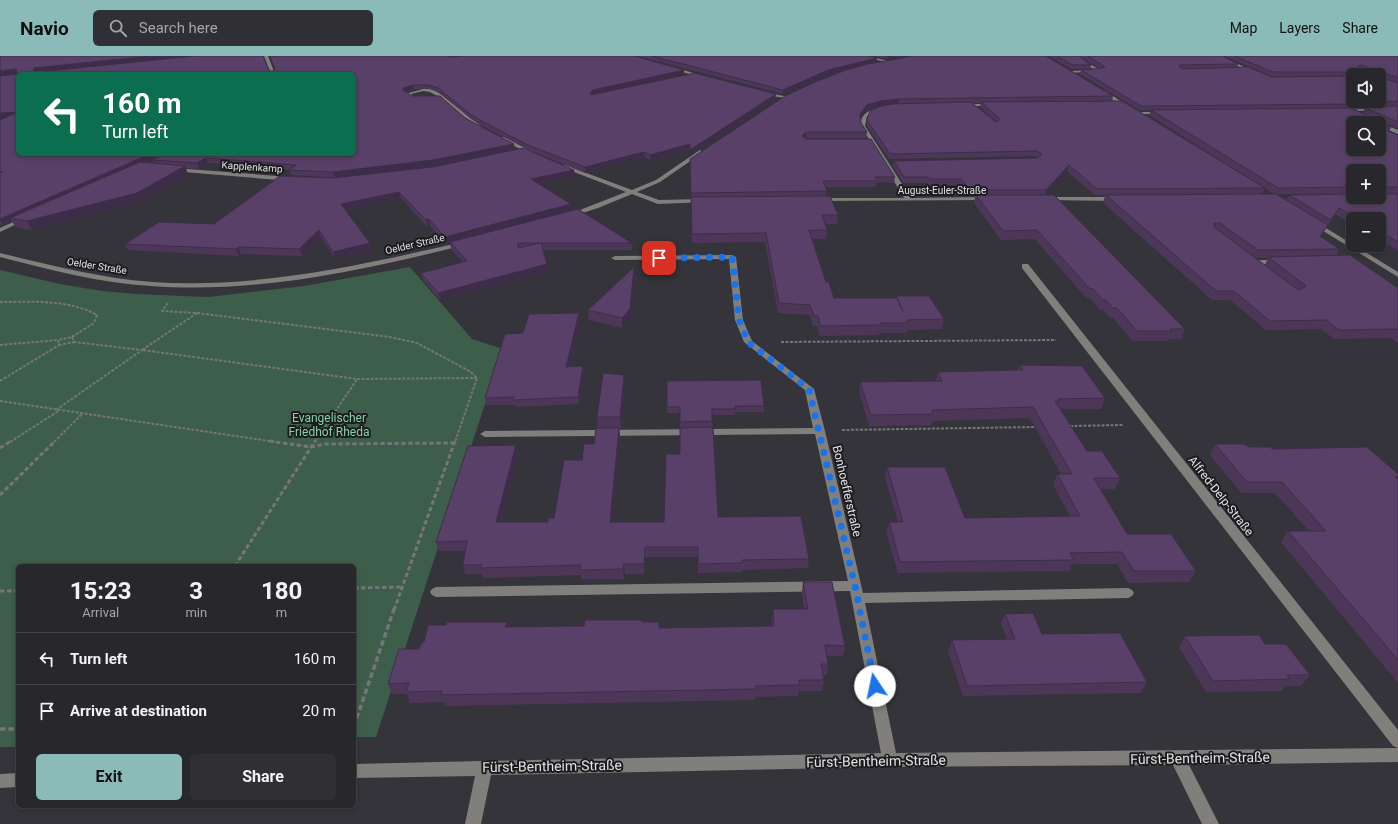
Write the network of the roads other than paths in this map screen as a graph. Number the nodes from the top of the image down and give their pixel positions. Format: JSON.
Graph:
{"nodes":[{"id":1,"x":266,"y":56,"type":"edge"},
{"id":2,"x":862,"y":56,"type":"edge"},
{"id":3,"x":1217,"y":56,"type":"edge"},
{"id":4,"x":894,"y":60,"type":"edge"},
{"id":5,"x":1080,"y":60,"type":"edge"},
{"id":6,"x":886,"y":61,"type":"junction"},
{"id":7,"x":871,"y":65,"type":"edge"},
{"id":8,"x":665,"y":66,"type":"edge"},
{"id":9,"x":1063,"y":68,"type":"edge"},
{"id":10,"x":1234,"y":70,"type":"edge"},
{"id":11,"x":1250,"y":70,"type":"junction"},
{"id":12,"x":272,"y":72,"type":"edge"},
{"id":13,"x":1070,"y":72,"type":"junction"},
{"id":14,"x":695,"y":74,"type":"junction"},
{"id":15,"x":1078,"y":76,"type":"edge"},
{"id":16,"x":1263,"y":76,"type":"edge"},
{"id":17,"x":679,"y":78,"type":"edge"},
{"id":18,"x":710,"y":78,"type":"edge"},
{"id":19,"x":1096,"y":88,"type":"edge"},
{"id":20,"x":756,"y":91,"type":"edge"},
{"id":21,"x":442,"y":98,"type":"junction"},
{"id":22,"x":778,"y":101,"type":"edge"},
{"id":23,"x":1114,"y":103,"type":"edge"},
{"id":24,"x":1122,"y":103,"type":"junction"},
{"id":25,"x":996,"y":104,"type":"edge"},
{"id":26,"x":954,"y":105,"type":"edge"},
{"id":27,"x":972,"y":105,"type":"junction"},
{"id":28,"x":892,"y":107,"type":"edge"},
{"id":29,"x":1398,"y":108,"type":"edge"},
{"id":30,"x":978,"y":110,"type":"edge"},
{"id":31,"x":1334,"y":111,"type":"edge"},
{"id":32,"x":1348,"y":111,"type":"junction"},
{"id":33,"x":1168,"y":112,"type":"edge"},
{"id":34,"x":1137,"y":113,"type":"junction"},
{"id":35,"x":1361,"y":116,"type":"edge"},
{"id":36,"x":1150,"y":121,"type":"edge"},
{"id":37,"x":1386,"y":127,"type":"edge"},
{"id":38,"x":487,"y":130,"type":"edge"},
{"id":39,"x":1398,"y":132,"type":"edge"},
{"id":40,"x":494,"y":133,"type":"edge"},
{"id":41,"x":865,"y":141,"type":"edge"},
{"id":42,"x":873,"y":141,"type":"junction"},
{"id":43,"x":525,"y":150,"type":"junction"},
{"id":44,"x":704,"y":150,"type":"edge"},
{"id":45,"x":513,"y":153,"type":"edge"},
{"id":46,"x":166,"y":156,"type":"edge"},
{"id":47,"x":540,"y":156,"type":"edge"},
{"id":48,"x":156,"y":161,"type":"edge"},
{"id":49,"x":886,"y":162,"type":"junction"},
{"id":50,"x":894,"y":162,"type":"edge"},
{"id":51,"x":555,"y":163,"type":"edge"},
{"id":52,"x":167,"y":169,"type":"edge"},
{"id":53,"x":298,"y":180,"type":"edge"},
{"id":54,"x":631,"y":193,"type":"junction"},
{"id":55,"x":996,"y":199,"type":"edge"},
{"id":56,"x":1035,"y":199,"type":"edge"},
{"id":57,"x":1122,"y":199,"type":"edge"},
{"id":58,"x":909,"y":200,"type":"junction"},
{"id":59,"x":710,"y":201,"type":"edge"},
{"id":60,"x":810,"y":201,"type":"edge"},
{"id":61,"x":36,"y":214,"type":"edge"},
{"id":62,"x":560,"y":218,"type":"edge"},
{"id":63,"x":1308,"y":219,"type":"edge"},
{"id":64,"x":0,"y":230,"type":"edge"},
{"id":65,"x":469,"y":242,"type":"edge"},
{"id":66,"x":0,"y":255,"type":"edge"},
{"id":67,"x":1246,"y":257,"type":"edge"},
{"id":68,"x":615,"y":258,"type":"dead end"},
{"id":69,"x":1375,"y":260,"type":"junction"},
{"id":70,"x":1360,"y":261,"type":"edge"},
{"id":71,"x":1252,"y":262,"type":"junction"},
{"id":72,"x":1290,"y":262,"type":"edge"},
{"id":73,"x":1025,"y":266,"type":"dead end"},
{"id":74,"x":1264,"y":271,"type":"edge"},
{"id":75,"x":1398,"y":275,"type":"edge"},
{"id":76,"x":820,"y":431,"type":"junction"},
{"id":77,"x":485,"y":434,"type":"dead end"},
{"id":78,"x":855,"y":586,"type":"junction"},
{"id":79,"x":436,"y":592,"type":"dead end"},
{"id":80,"x":1128,"y":593,"type":"dead end"},
{"id":81,"x":857,"y":598,"type":"junction"},
{"id":82,"x":1398,"y":741,"type":"edge"},
{"id":83,"x":1398,"y":755,"type":"edge"},
{"id":84,"x":1177,"y":758,"type":"junction"},
{"id":85,"x":890,"y":760,"type":"junction"},
{"id":86,"x":485,"y":767,"type":"junction"},
{"id":87,"x":356,"y":771,"type":"edge"},
{"id":88,"x":16,"y":780,"type":"edge"},
{"id":89,"x":0,"y":781,"type":"edge"},
{"id":90,"x":473,"y":824,"type":"edge"},
{"id":91,"x":1211,"y":824,"type":"edge"}],
"edges":[{"from":1,"to":12,"type":"street"},
{"from":2,"to":6,"type":"street"},
{"from":3,"to":11,"type":"street"},
{"from":4,"to":6,"type":"street"},
{"from":5,"to":13,"type":"street"},
{"from":6,"to":7,"type":"street"},
{"from":8,"to":14,"type":"street"},
{"from":9,"to":13,"type":"street"},
{"from":10,"to":11,"type":"street"},
{"from":11,"to":16,"type":"street"},
{"from":13,"to":15,"type":"street"},
{"from":14,"to":17,"type":"street"},
{"from":14,"to":18,"type":"street"},
{"from":19,"to":24,"type":"street"},
{"from":20,"to":22,"type":"street"},
{"from":21,"to":21,"type":"street"},
{"from":21,"to":38,"type":"street"},
{"from":23,"to":24,"type":"street"},
{"from":24,"to":34,"type":"street"},
{"from":25,"to":27,"type":"street"},
{"from":26,"to":27,"type":"street"},
{"from":27,"to":30,"type":"street"},
{"from":28,"to":42,"type":"street"},
{"from":29,"to":32,"type":"street"},
{"from":31,"to":32,"type":"street"},
{"from":32,"to":35,"type":"street"},
{"from":33,"to":34,"type":"street"},
{"from":34,"to":36,"type":"street"},
{"from":37,"to":39,"type":"street"},
{"from":40,"to":43,"type":"street"},
{"from":41,"to":42,"type":"street"},
{"from":42,"to":49,"type":"street"},
{"from":43,"to":45,"type":"street"},
{"from":43,"to":47,"type":"street"},
{"from":44,"to":54,"type":"street"},
{"from":46,"to":48,"type":"street"},
{"from":49,"to":50,"type":"street"},
{"from":49,"to":58,"type":"street"},
{"from":51,"to":54,"type":"street"},
{"from":52,"to":53,"type":"street","name":"Kapplenkamp"},
{"from":54,"to":59,"type":"street"},
{"from":54,"to":62,"type":"street"},
{"from":55,"to":58,"type":"street","name":"August-Euler-Straße"},
{"from":56,"to":57,"type":"street"},
{"from":58,"to":60,"type":"street","name":"August-Euler-Straße"},
{"from":61,"to":64,"type":"street"},
{"from":63,"to":69,"type":"street"},
{"from":65,"to":66,"type":"street","name":"Oelder Straße"},
{"from":67,"to":71,"type":"street"},
{"from":68,"to":76,"type":"street","name":"Bonhoefferstraße"},
{"from":69,"to":70,"type":"street"},
{"from":69,"to":75,"type":"street"},
{"from":71,"to":72,"type":"street"},
{"from":71,"to":74,"type":"street"},
{"from":73,"to":82,"type":"street","name":"Alfred-Delp-Straße"},
{"from":76,"to":77,"type":"street"},
{"from":76,"to":78,"type":"street","name":"Bonhoefferstraße"},
{"from":78,"to":79,"type":"street"},
{"from":78,"to":81,"type":"street","name":"Bonhoefferstraße"},
{"from":80,"to":81,"type":"street"},
{"from":81,"to":85,"type":"street","name":"Bonhoefferstraße"},
{"from":83,"to":84,"type":"street","name":"Fürst-Bentheim-Straße"},
{"from":84,"to":85,"type":"street","name":"Fürst-Bentheim-Straße"},
{"from":84,"to":91,"type":"street"},
{"from":85,"to":86,"type":"street","name":"Fürst-Bentheim-Straße"},
{"from":86,"to":87,"type":"street","name":"Fürst-Bentheim-Straße"},
{"from":86,"to":90,"type":"street"},
{"from":88,"to":89,"type":"street"}]}
